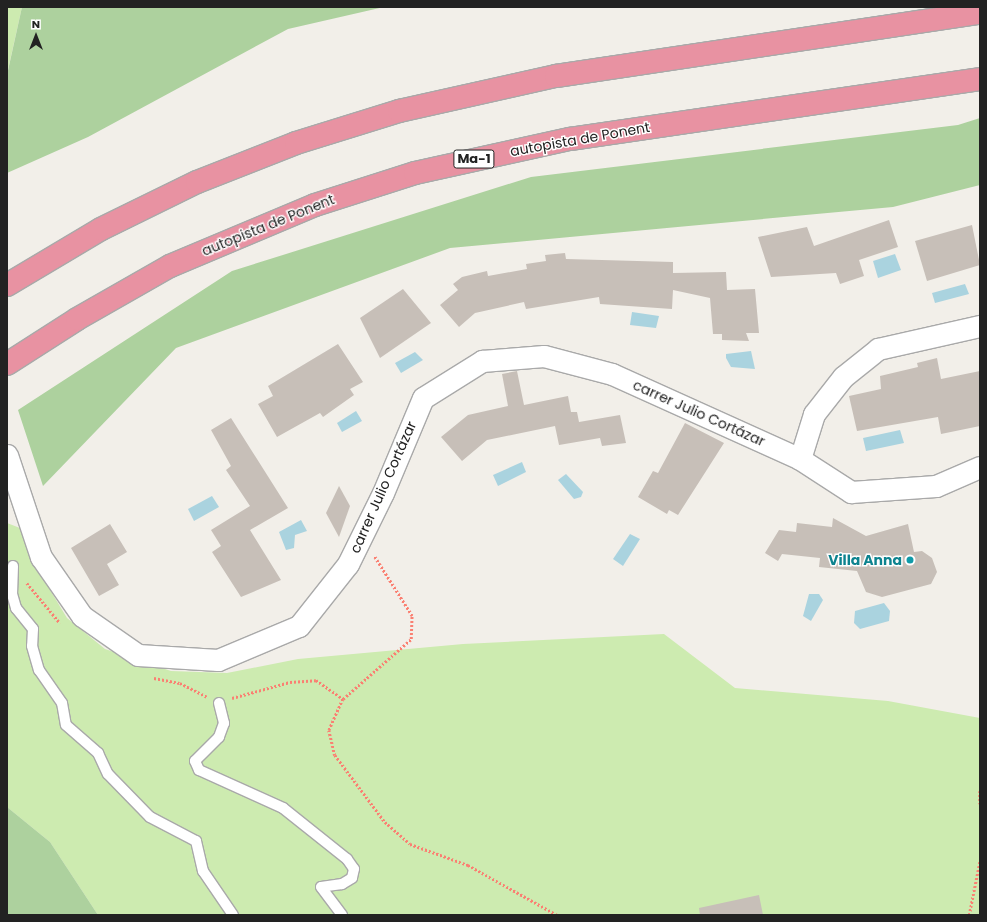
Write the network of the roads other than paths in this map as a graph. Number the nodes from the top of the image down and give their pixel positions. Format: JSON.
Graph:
{"nodes":[{"id":1,"x":980,"y":13,"type":"edge"},
{"id":2,"x":980,"y":79,"type":"edge"},
{"id":3,"x":7,"y":285,"type":"edge"},
{"id":4,"x":980,"y":326,"type":"edge"},
{"id":5,"x":7,"y":364,"type":"edge"},
{"id":6,"x":7,"y":455,"type":"edge"},
{"id":7,"x":800,"y":459,"type":"junction"},
{"id":8,"x":980,"y":467,"type":"edge"},
{"id":9,"x":13,"y":566,"type":"road end"},
{"id":10,"x":219,"y":703,"type":"road end"},
{"id":11,"x":233,"y":915,"type":"edge"},
{"id":12,"x":342,"y":915,"type":"edge"}],
"edges":[{"from":1,"to":3,"type":"highway"},
{"from":2,"to":5,"type":"highway","name":"autopista de Ponent","number":"Ma-1"},
{"from":4,"to":7,"type":"street"},
{"from":6,"to":7,"type":"street","name":"carrer Julio Cortázar"},
{"from":7,"to":8,"type":"street","name":"carrer Julio Cortázar"},
{"from":9,"to":11,"type":"lane"},
{"from":10,"to":12,"type":"lane"}]}
